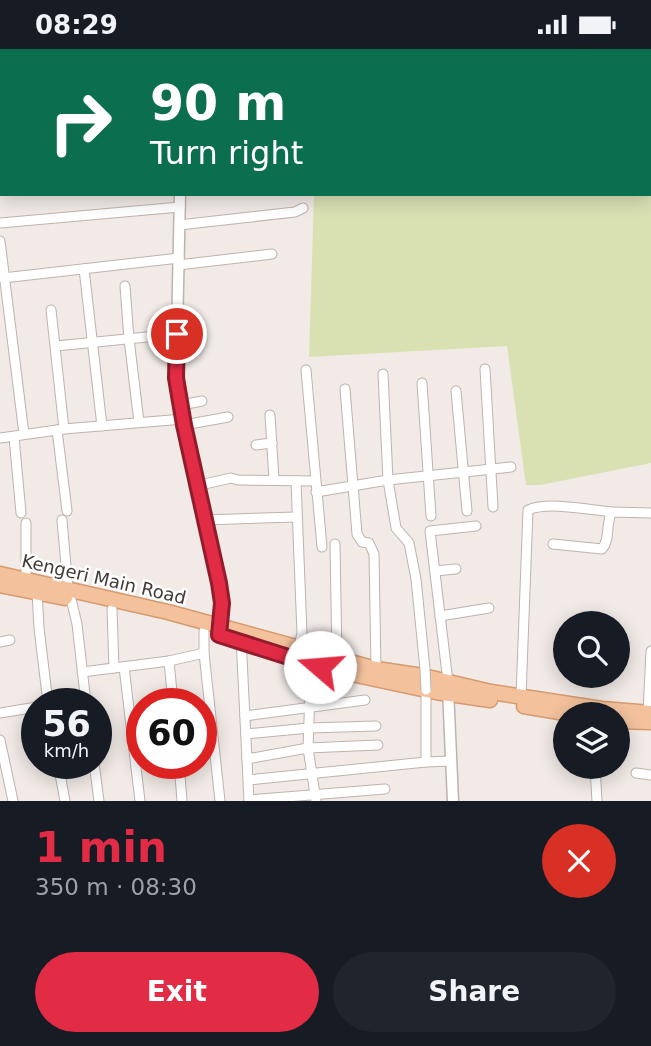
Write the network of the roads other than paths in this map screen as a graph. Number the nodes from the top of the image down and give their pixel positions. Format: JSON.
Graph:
{"nodes":[{"id":1,"x":180,"y":196,"type":"edge"},
{"id":2,"x":180,"y":207,"type":"junction"},
{"id":3,"x":303,"y":208,"type":"dead end"},
{"id":4,"x":0,"y":223,"type":"edge"},
{"id":5,"x":179,"y":225,"type":"junction"},
{"id":6,"x":0,"y":241,"type":"edge"},
{"id":7,"x":272,"y":254,"type":"dead end"},
{"id":8,"x":178,"y":261,"type":"junction"},
{"id":9,"x":84,"y":269,"type":"junction"},
{"id":10,"x":3,"y":278,"type":"edge"},
{"id":11,"x":125,"y":286,"type":"dead end"},
{"id":12,"x":51,"y":310,"type":"dead end"},
{"id":13,"x":177,"y":334,"type":"junction"},
{"id":14,"x":129,"y":339,"type":"junction"},
{"id":15,"x":93,"y":342,"type":"junction"},
{"id":16,"x":56,"y":347,"type":"junction"},
{"id":17,"x":485,"y":369,"type":"dead end"},
{"id":18,"x":306,"y":370,"type":"dead end"},
{"id":19,"x":383,"y":374,"type":"dead end"},
{"id":20,"x":422,"y":383,"type":"dead end"},
{"id":21,"x":345,"y":389,"type":"dead end"},
{"id":22,"x":456,"y":391,"type":"dead end"},
{"id":23,"x":202,"y":401,"type":"dead end"},
{"id":24,"x":181,"y":405,"type":"junction"},
{"id":25,"x":270,"y":415,"type":"dead end"},
{"id":26,"x":228,"y":417,"type":"dead end"},
{"id":27,"x":139,"y":422,"type":"junction"},
{"id":28,"x":183,"y":422,"type":"junction"},
{"id":29,"x":102,"y":426,"type":"junction"},
{"id":30,"x":61,"y":430,"type":"junction"},
{"id":31,"x":24,"y":434,"type":"junction"},
{"id":32,"x":13,"y":437,"type":"junction"},
{"id":33,"x":0,"y":438,"type":"edge"},
{"id":34,"x":272,"y":443,"type":"junction"},
{"id":35,"x":256,"y":445,"type":"dead end"},
{"id":36,"x":511,"y":467,"type":"dead end"},
{"id":37,"x":489,"y":470,"type":"junction"},
{"id":38,"x":463,"y":474,"type":"junction"},
{"id":39,"x":429,"y":476,"type":"junction"},
{"id":40,"x":274,"y":480,"type":"junction"},
{"id":41,"x":388,"y":480,"type":"junction"},
{"id":42,"x":296,"y":481,"type":"junction"},
{"id":43,"x":315,"y":481,"type":"junction"},
{"id":44,"x":196,"y":486,"type":"junction"},
{"id":45,"x":353,"y":486,"type":"junction"},
{"id":46,"x":316,"y":492,"type":"junction"},
{"id":47,"x":493,"y":507,"type":"dead end"},
{"id":48,"x":467,"y":511,"type":"dead end"},
{"id":49,"x":612,"y":512,"type":"junction"},
{"id":50,"x":21,"y":513,"type":"dead end"},
{"id":51,"x":651,"y":513,"type":"edge"},
{"id":52,"x":432,"y":516,"type":"dead end"},
{"id":53,"x":296,"y":517,"type":"junction"},
{"id":54,"x":204,"y":520,"type":"junction"},
{"id":55,"x":26,"y":523,"type":"dead end"},
{"id":56,"x":476,"y":526,"type":"dead end"},
{"id":57,"x":335,"y":544,"type":"dead end"},
{"id":58,"x":553,"y":544,"type":"dead end"},
{"id":59,"x":322,"y":547,"type":"dead end"},
{"id":60,"x":456,"y":569,"type":"dead end"},
{"id":61,"x":435,"y":571,"type":"junction"},
{"id":62,"x":0,"y":575,"type":"edge"},
{"id":63,"x":26,"y":579,"type":"junction"},
{"id":64,"x":0,"y":585,"type":"edge"},
{"id":65,"x":37,"y":592,"type":"junction"},
{"id":66,"x":69,"y":594,"type":"junction"},
{"id":67,"x":112,"y":608,"type":"junction"},
{"id":68,"x":489,"y":608,"type":"dead end"},
{"id":69,"x":440,"y":616,"type":"junction"},
{"id":70,"x":220,"y":630,"type":"junction"},
{"id":71,"x":204,"y":631,"type":"junction"},
{"id":72,"x":242,"y":636,"type":"junction"},
{"id":73,"x":298,"y":649,"type":"junction"},
{"id":74,"x":651,"y":651,"type":"edge"},
{"id":75,"x":204,"y":653,"type":"junction"},
{"id":76,"x":337,"y":659,"type":"junction"},
{"id":77,"x":169,"y":661,"type":"junction"},
{"id":78,"x":311,"y":664,"type":"junction"},
{"id":79,"x":119,"y":668,"type":"junction"},
{"id":80,"x":376,"y":669,"type":"junction"},
{"id":81,"x":82,"y":672,"type":"junction"},
{"id":82,"x":46,"y":688,"type":"edge"},
{"id":83,"x":84,"y":688,"type":"edge"},
{"id":84,"x":172,"y":688,"type":"edge"},
{"id":85,"x":448,"y":688,"type":"junction"},
{"id":86,"x":426,"y":690,"type":"junction"},
{"id":87,"x":521,"y":696,"type":"junction"},
{"id":88,"x":365,"y":700,"type":"dead end"},
{"id":89,"x":309,"y":708,"type":"junction"},
{"id":90,"x":21,"y":710,"type":"edge"},
{"id":91,"x":553,"y":710,"type":"edge"},
{"id":92,"x":0,"y":713,"type":"edge"},
{"id":93,"x":245,"y":716,"type":"junction"},
{"id":94,"x":650,"y":716,"type":"edge"},
{"id":95,"x":630,"y":719,"type":"edge"},
{"id":96,"x":376,"y":726,"type":"dead end"},
{"id":97,"x":309,"y":728,"type":"junction"},
{"id":98,"x":246,"y":734,"type":"junction"},
{"id":99,"x":0,"y":740,"type":"edge"},
{"id":100,"x":378,"y":745,"type":"dead end"},
{"id":101,"x":308,"y":748,"type":"junction"},
{"id":102,"x":247,"y":759,"type":"junction"},
{"id":103,"x":451,"y":761,"type":"junction"},
{"id":104,"x":426,"y":762,"type":"junction"},
{"id":105,"x":636,"y":773,"type":"dead end"},
{"id":106,"x":312,"y":774,"type":"junction"},
{"id":107,"x":651,"y":775,"type":"edge"},
{"id":108,"x":61,"y":779,"type":"edge"},
{"id":109,"x":96,"y":779,"type":"edge"},
{"id":110,"x":180,"y":779,"type":"edge"},
{"id":111,"x":595,"y":779,"type":"edge"},
{"id":112,"x":248,"y":780,"type":"junction"},
{"id":113,"x":385,"y":789,"type":"dead end"},
{"id":114,"x":316,"y":797,"type":"edge"},
{"id":115,"x":248,"y":800,"type":"edge"},
{"id":116,"x":13,"y":801,"type":"edge"},
{"id":117,"x":65,"y":801,"type":"edge"},
{"id":118,"x":99,"y":801,"type":"edge"},
{"id":119,"x":140,"y":801,"type":"edge"},
{"id":120,"x":182,"y":801,"type":"edge"},
{"id":121,"x":220,"y":801,"type":"edge"},
{"id":122,"x":453,"y":801,"type":"edge"},
{"id":123,"x":597,"y":801,"type":"edge"}],
"edges":[{"from":1,"to":2,"type":"street"},
{"from":2,"to":4,"type":"street"},
{"from":2,"to":5,"type":"street"},
{"from":3,"to":5,"type":"street"},
{"from":5,"to":8,"type":"street"},
{"from":6,"to":10,"type":"street"},
{"from":7,"to":8,"type":"street"},
{"from":8,"to":9,"type":"street"},
{"from":8,"to":13,"type":"street"},
{"from":9,"to":10,"type":"street"},
{"from":9,"to":15,"type":"street"},
{"from":10,"to":31,"type":"street"},
{"from":11,"to":14,"type":"street"},
{"from":12,"to":16,"type":"street"},
{"from":13,"to":14,"type":"street"},
{"from":13,"to":24,"type":"street"},
{"from":14,"to":15,"type":"street"},
{"from":14,"to":27,"type":"street"},
{"from":15,"to":16,"type":"street"},
{"from":15,"to":29,"type":"street"},
{"from":16,"to":30,"type":"street"},
{"from":17,"to":37,"type":"street"},
{"from":18,"to":43,"type":"street"},
{"from":19,"to":41,"type":"street"},
{"from":20,"to":39,"type":"street"},
{"from":21,"to":45,"type":"street"},
{"from":22,"to":38,"type":"street"},
{"from":23,"to":24,"type":"street"},
{"from":24,"to":28,"type":"street"},
{"from":25,"to":34,"type":"street"},
{"from":26,"to":28,"type":"street"},
{"from":27,"to":28,"type":"street"},
{"from":27,"to":29,"type":"street"},
{"from":28,"to":44,"type":"street"},
{"from":29,"to":30,"type":"street"},
{"from":30,"to":31,"type":"street"},
{"from":30,"to":66,"type":"street"},
{"from":31,"to":32,"type":"street"},
{"from":32,"to":33,"type":"street"},
{"from":32,"to":50,"type":"street"},
{"from":34,"to":35,"type":"street"},
{"from":34,"to":40,"type":"street"},
{"from":36,"to":37,"type":"street"},
{"from":37,"to":38,"type":"street"},
{"from":37,"to":47,"type":"street"},
{"from":38,"to":39,"type":"street"},
{"from":38,"to":48,"type":"street"},
{"from":39,"to":41,"type":"street"},
{"from":39,"to":52,"type":"street"},
{"from":40,"to":42,"type":"street"},
{"from":40,"to":44,"type":"street"},
{"from":41,"to":45,"type":"street"},
{"from":41,"to":86,"type":"street","bridge":true},
{"from":42,"to":43,"type":"street"},
{"from":42,"to":53,"type":"street"},
{"from":43,"to":46,"type":"street"},
{"from":44,"to":54,"type":"street"},
{"from":45,"to":46,"type":"street"},
{"from":45,"to":80,"type":"street"},
{"from":46,"to":59,"type":"street"},
{"from":49,"to":51,"type":"street"},
{"from":49,"to":58,"type":"street"},
{"from":49,"to":87,"type":"street"},
{"from":53,"to":54,"type":"street"},
{"from":53,"to":73,"type":"street"},
{"from":54,"to":70,"type":"street"},
{"from":55,"to":63,"type":"street"},
{"from":56,"to":61,"type":"street"},
{"from":57,"to":76,"type":"street"},
{"from":60,"to":61,"type":"street"},
{"from":61,"to":69,"type":"street"},
{"from":62,"to":63,"type":"main road","name":"Kengeri Main Road"},
{"from":63,"to":66,"type":"main road","name":"Kengeri Main Road"},
{"from":64,"to":65,"type":"main road","name":"Kengeri Main Road"},
{"from":65,"to":66,"type":"main road","name":"Kengeri Main Road"},
{"from":65,"to":82,"type":"street"},
{"from":66,"to":67,"type":"main road","name":"Kengeri Main Road"},
{"from":66,"to":70,"type":"main road","name":"Kengeri Main Road"},
{"from":66,"to":81,"type":"street"},
{"from":67,"to":71,"type":"main road","name":"Kengeri Main Road"},
{"from":67,"to":79,"type":"street"},
{"from":68,"to":69,"type":"street"},
{"from":69,"to":85,"type":"street"},
{"from":70,"to":71,"type":"main road","name":"Kengeri Main Road"},
{"from":70,"to":72,"type":"main road","name":"Kengeri Main Road"},
{"from":71,"to":75,"type":"street"},
{"from":72,"to":73,"type":"main road","name":"Kengeri Main Road"},
{"from":72,"to":78,"type":"main road","name":"Kengeri Main Road"},
{"from":72,"to":93,"type":"street"},
{"from":73,"to":76,"type":"main road","name":"Kengeri Main Road"},
{"from":74,"to":94,"type":"street"},
{"from":75,"to":77,"type":"street"},
{"from":75,"to":121,"type":"street"},
{"from":76,"to":80,"type":"main road","name":"Kengeri Main Road"},
{"from":77,"to":79,"type":"street"},
{"from":77,"to":84,"type":"street"},
{"from":78,"to":86,"type":"main road","name":"Kengeri Main Road"},
{"from":78,"to":89,"type":"street"},
{"from":79,"to":81,"type":"street"},
{"from":79,"to":119,"type":"street"},
{"from":80,"to":85,"type":"main road","name":"Kengeri Main Road"},
{"from":81,"to":83,"type":"street"},
{"from":85,"to":86,"type":"main road","name":"Kengeri Main Road"},
{"from":85,"to":87,"type":"main road","name":"Kengeri Main Road"},
{"from":85,"to":91,"type":"main road","name":"Kengeri Main Road"},
{"from":85,"to":103,"type":"street"},
{"from":86,"to":104,"type":"street"},
{"from":87,"to":94,"type":"main road","name":"Kengeri Main Road"},
{"from":88,"to":89,"type":"street"},
{"from":89,"to":93,"type":"street"},
{"from":89,"to":97,"type":"street"},
{"from":90,"to":92,"type":"street"},
{"from":93,"to":98,"type":"street"},
{"from":94,"to":95,"type":"main road"},
{"from":96,"to":97,"type":"street"},
{"from":97,"to":98,"type":"street"},
{"from":97,"to":101,"type":"street"},
{"from":98,"to":102,"type":"street"},
{"from":99,"to":116,"type":"street"},
{"from":100,"to":101,"type":"street"},
{"from":101,"to":102,"type":"street"},
{"from":101,"to":106,"type":"street"},
{"from":102,"to":112,"type":"street"},
{"from":103,"to":104,"type":"street"},
{"from":103,"to":122,"type":"street"},
{"from":104,"to":106,"type":"street"},
{"from":105,"to":107,"type":"street"},
{"from":106,"to":112,"type":"street"},
{"from":106,"to":114,"type":"street"},
{"from":108,"to":117,"type":"street"},
{"from":109,"to":118,"type":"street"},
{"from":110,"to":120,"type":"street"},
{"from":111,"to":123,"type":"street"},
{"from":112,"to":115,"type":"street"},
{"from":113,"to":114,"type":"street"},
{"from":114,"to":115,"type":"street"}]}
